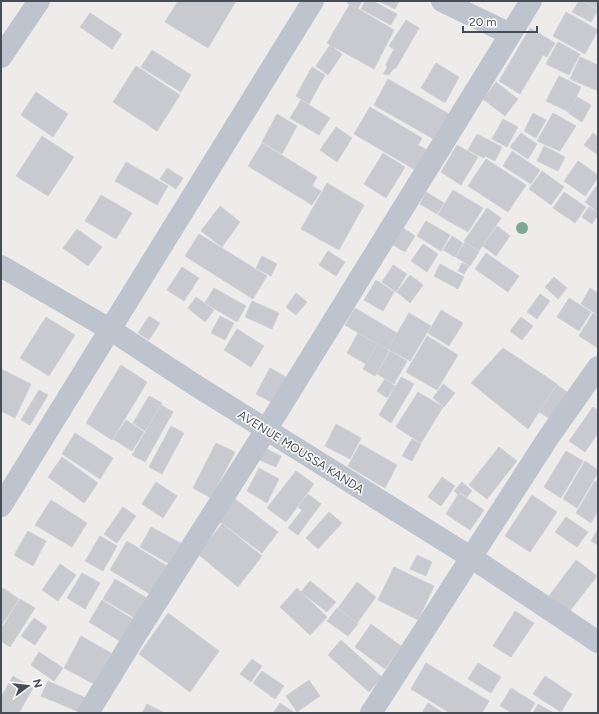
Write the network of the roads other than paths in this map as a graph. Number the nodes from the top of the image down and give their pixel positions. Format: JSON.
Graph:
{"nodes":[{"id":1,"x":39,"y":1,"type":"edge"},
{"id":2,"x":313,"y":1,"type":"edge"},
{"id":3,"x":442,"y":1,"type":"edge"},
{"id":4,"x":531,"y":1,"type":"edge"},
{"id":5,"x":510,"y":34,"type":"junction"},
{"id":6,"x":1,"y":57,"type":"edge"},
{"id":7,"x":1,"y":266,"type":"edge"},
{"id":8,"x":111,"y":330,"type":"junction"},
{"id":9,"x":598,"y":366,"type":"edge"},
{"id":10,"x":266,"y":430,"type":"junction"},
{"id":11,"x":1,"y":506,"type":"edge"},
{"id":12,"x":472,"y":558,"type":"junction"},
{"id":13,"x":598,"y":642,"type":"edge"},
{"id":14,"x":88,"y":713,"type":"edge"},
{"id":15,"x":371,"y":713,"type":"edge"}],
"edges":[{"from":1,"to":6,"type":"street"},
{"from":2,"to":8,"type":"street"},
{"from":3,"to":5,"type":"street"},
{"from":4,"to":5,"type":"street"},
{"from":5,"to":10,"type":"street"},
{"from":7,"to":8,"type":"street","name":"AVENUE MOUSSA KANDA"},
{"from":8,"to":10,"type":"street","name":"AVENUE MOUSSA KANDA"},
{"from":8,"to":11,"type":"street"},
{"from":9,"to":12,"type":"street"},
{"from":10,"to":12,"type":"street","name":"AVENUE MOUSSA KANDA"},
{"from":10,"to":14,"type":"street"},
{"from":12,"to":13,"type":"street","name":"AVENUE MOUSSA KANDA"},
{"from":12,"to":15,"type":"street"}]}
